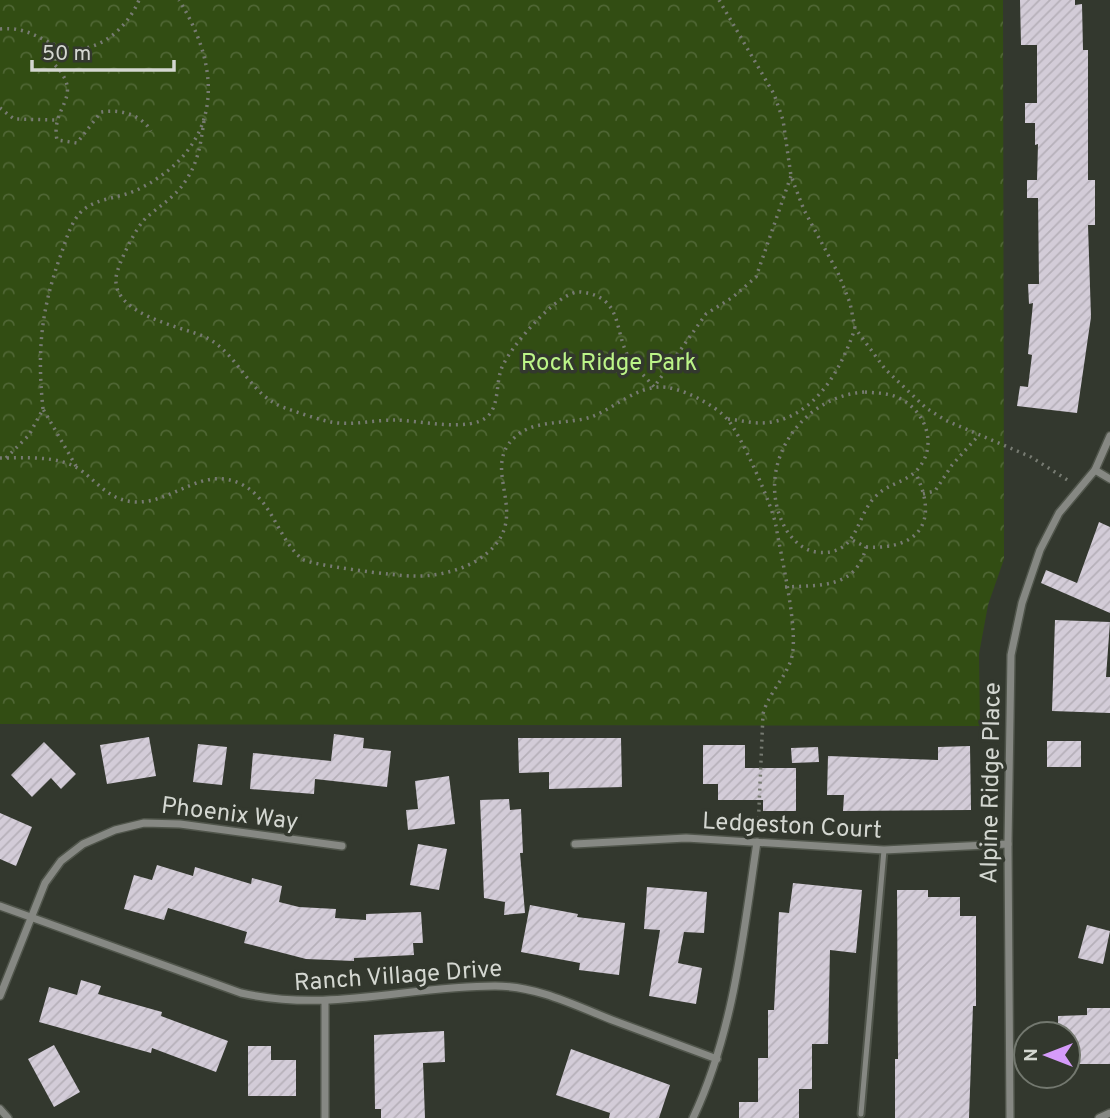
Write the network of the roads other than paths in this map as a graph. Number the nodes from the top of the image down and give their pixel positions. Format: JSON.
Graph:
{"nodes":[{"id":1,"x":1110,"y":436,"type":"edge"},
{"id":2,"x":1095,"y":470,"type":"junction"},
{"id":3,"x":1110,"y":479,"type":"edge"},
{"id":4,"x":757,"y":842,"type":"junction"},
{"id":5,"x":1008,"y":844,"type":"junction"},
{"id":6,"x":575,"y":845,"type":"dead end"},
{"id":7,"x":342,"y":846,"type":"dead end"},
{"id":8,"x":884,"y":850,"type":"junction"},
{"id":9,"x":0,"y":906,"type":"edge"},
{"id":10,"x":29,"y":916,"type":"junction"},
{"id":11,"x":0,"y":996,"type":"edge"},
{"id":12,"x":326,"y":1002,"type":"junction"},
{"id":13,"x":717,"y":1059,"type":"junction"},
{"id":14,"x":0,"y":1109,"type":"edge"},
{"id":15,"x":1110,"y":1113,"type":"edge"},
{"id":16,"x":860,"y":1114,"type":"dead end"},
{"id":17,"x":8,"y":1118,"type":"edge"},
{"id":18,"x":326,"y":1118,"type":"edge"},
{"id":19,"x":693,"y":1118,"type":"edge"},
{"id":20,"x":1010,"y":1118,"type":"edge"},
{"id":21,"x":1099,"y":1118,"type":"edge"}],
"edges":[{"from":1,"to":2,"type":"street","name":"Alpine Ridge Place"},
{"from":2,"to":3,"type":"street"},
{"from":2,"to":5,"type":"street","name":"Alpine Ridge Place"},
{"from":4,"to":6,"type":"street","name":"Ledgeston Court"},
{"from":4,"to":8,"type":"street","name":"Ledgeston Court"},
{"from":4,"to":13,"type":"street"},
{"from":5,"to":8,"type":"street","name":"Ledgeston Court"},
{"from":5,"to":20,"type":"street","name":"Alpine Ridge Place"},
{"from":7,"to":10,"type":"street","name":"Phoenix Way"},
{"from":8,"to":16,"type":"lane"},
{"from":9,"to":10,"type":"street","name":"Ranch Village Drive"},
{"from":10,"to":11,"type":"street","name":"Phoenix Way"},
{"from":10,"to":12,"type":"street","name":"Ranch Village Drive"},
{"from":12,"to":13,"type":"street","name":"Ranch Village Drive"},
{"from":12,"to":18,"type":"street"},
{"from":13,"to":19,"type":"street"},
{"from":14,"to":17,"type":"street"},
{"from":15,"to":21,"type":"street"}]}
